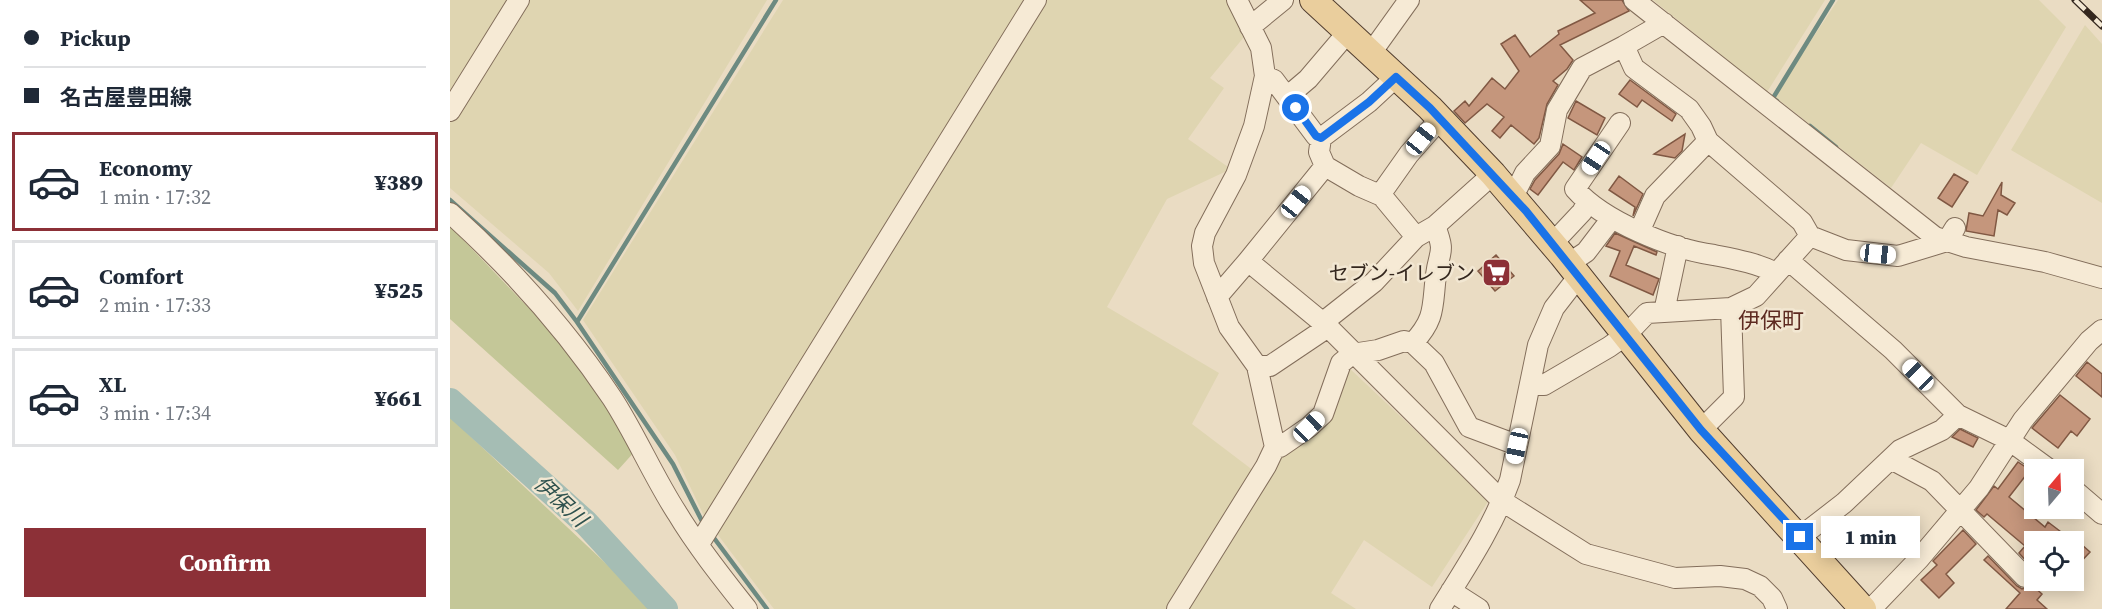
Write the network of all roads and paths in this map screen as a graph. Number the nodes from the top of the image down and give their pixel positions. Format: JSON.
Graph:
{"nodes":[{"id":1,"x":519,"y":0,"type":"edge"},
{"id":2,"x":1035,"y":0,"type":"edge"},
{"id":3,"x":1237,"y":0,"type":"edge"},
{"id":4,"x":1283,"y":0,"type":"edge"},
{"id":5,"x":1313,"y":0,"type":"edge"},
{"id":6,"x":1409,"y":0,"type":"edge"},
{"id":7,"x":1634,"y":0,"type":"edge"},
{"id":8,"x":1664,"y":23,"type":"junction"},
{"id":9,"x":1250,"y":27,"type":"junction"},
{"id":10,"x":1348,"y":32,"type":"junction"},
{"id":11,"x":1624,"y":46,"type":"junction"},
{"id":12,"x":1371,"y":53,"type":"junction"},
{"id":13,"x":1265,"y":76,"type":"junction"},
{"id":14,"x":1396,"y":77,"type":"junction"},
{"id":15,"x":1288,"y":96,"type":"junction"},
{"id":16,"x":450,"y":111,"type":"edge"},
{"id":17,"x":1440,"y":119,"type":"junction"},
{"id":18,"x":1620,"y":123,"type":"dead end"},
{"id":19,"x":1321,"y":138,"type":"junction"},
{"id":20,"x":1708,"y":141,"type":"junction"},
{"id":21,"x":1325,"y":166,"type":"junction"},
{"id":22,"x":1492,"y":174,"type":"junction"},
{"id":23,"x":1380,"y":195,"type":"junction"},
{"id":24,"x":1513,"y":197,"type":"junction"},
{"id":25,"x":1587,"y":202,"type":"junction"},
{"id":26,"x":450,"y":213,"type":"edge"},
{"id":27,"x":1612,"y":218,"type":"junction"},
{"id":28,"x":1435,"y":226,"type":"junction"},
{"id":29,"x":1640,"y":230,"type":"junction"},
{"id":30,"x":1810,"y":236,"type":"junction"},
{"id":31,"x":1950,"y":236,"type":"junction"},
{"id":32,"x":1416,"y":237,"type":"junction"},
{"id":33,"x":1552,"y":244,"type":"junction"},
{"id":34,"x":1678,"y":246,"type":"junction"},
{"id":35,"x":1248,"y":261,"type":"junction"},
{"id":36,"x":1782,"y":266,"type":"junction"},
{"id":37,"x":1573,"y":270,"type":"junction"},
{"id":38,"x":2102,"y":278,"type":"edge"},
{"id":39,"x":1217,"y":297,"type":"junction"},
{"id":40,"x":1731,"y":308,"type":"junction"},
{"id":41,"x":1664,"y":312,"type":"junction"},
{"id":42,"x":1325,"y":325,"type":"junction"},
{"id":43,"x":1626,"y":335,"type":"junction"},
{"id":44,"x":2098,"y":340,"type":"edge"},
{"id":45,"x":1413,"y":343,"type":"junction"},
{"id":46,"x":1352,"y":354,"type":"junction"},
{"id":47,"x":1257,"y":366,"type":"junction"},
{"id":48,"x":1530,"y":385,"type":"junction"},
{"id":49,"x":1958,"y":415,"type":"junction"},
{"id":50,"x":1701,"y":430,"type":"junction"},
{"id":51,"x":2009,"y":440,"type":"junction"},
{"id":52,"x":1517,"y":446,"type":"junction"},
{"id":53,"x":1275,"y":447,"type":"junction"},
{"id":54,"x":1891,"y":459,"type":"junction"},
{"id":55,"x":2035,"y":459,"type":"edge"},
{"id":56,"x":2084,"y":498,"type":"edge"},
{"id":57,"x":1502,"y":501,"type":"junction"},
{"id":58,"x":1959,"y":511,"type":"junction"},
{"id":59,"x":2102,"y":514,"type":"edge"},
{"id":60,"x":705,"y":535,"type":"junction"},
{"id":61,"x":1800,"y":537,"type":"junction"},
{"id":62,"x":2024,"y":576,"type":"edge"},
{"id":63,"x":1450,"y":591,"type":"junction"},
{"id":64,"x":747,"y":609,"type":"edge"},
{"id":65,"x":1178,"y":609,"type":"edge"},
{"id":66,"x":1440,"y":609,"type":"edge"},
{"id":67,"x":1479,"y":609,"type":"edge"},
{"id":68,"x":1777,"y":609,"type":"edge"},
{"id":69,"x":1863,"y":609,"type":"edge"},
{"id":70,"x":1871,"y":609,"type":"edge"}],
"edges":[{"from":1,"to":16,"type":"street"},
{"from":2,"to":60,"type":"street"},
{"from":3,"to":9,"type":"street"},
{"from":4,"to":9,"type":"street"},
{"from":5,"to":10,"type":"main road"},
{"from":6,"to":12,"type":"street"},
{"from":7,"to":8,"type":"street"},
{"from":8,"to":11,"type":"street"},
{"from":8,"to":31,"type":"street"},
{"from":9,"to":13,"type":"street"},
{"from":10,"to":12,"type":"main road"},
{"from":10,"to":15,"type":"street"},
{"from":11,"to":20,"type":"street"},
{"from":11,"to":24,"type":"street"},
{"from":12,"to":14,"type":"main road"},
{"from":13,"to":15,"type":"street"},
{"from":13,"to":39,"type":"street"},
{"from":14,"to":17,"type":"main road"},
{"from":14,"to":19,"type":"street"},
{"from":15,"to":19,"type":"street"},
{"from":17,"to":22,"type":"main road"},
{"from":17,"to":23,"type":"street"},
{"from":18,"to":25,"type":"street"},
{"from":19,"to":21,"type":"street"},
{"from":20,"to":29,"type":"street"},
{"from":20,"to":30,"type":"street"},
{"from":21,"to":23,"type":"street"},
{"from":21,"to":35,"type":"street"},
{"from":22,"to":24,"type":"main road"},
{"from":22,"to":28,"type":"street"},
{"from":23,"to":32,"type":"street"},
{"from":24,"to":33,"type":"main road"},
{"from":25,"to":27,"type":"street"},
{"from":25,"to":33,"type":"street"},
{"from":26,"to":60,"type":"street"},
{"from":27,"to":29,"type":"street"},
{"from":27,"to":37,"type":"street"},
{"from":28,"to":32,"type":"street"},
{"from":28,"to":45,"type":"street"},
{"from":29,"to":34,"type":"street"},
{"from":30,"to":31,"type":"street"},
{"from":30,"to":36,"type":"street"},
{"from":31,"to":38,"type":"street"},
{"from":32,"to":42,"type":"street"},
{"from":33,"to":37,"type":"main road"},
{"from":34,"to":36,"type":"street"},
{"from":34,"to":41,"type":"street"},
{"from":35,"to":39,"type":"street"},
{"from":35,"to":42,"type":"street"},
{"from":36,"to":40,"type":"street"},
{"from":36,"to":49,"type":"street"},
{"from":37,"to":43,"type":"main road"},
{"from":37,"to":48,"type":"street"},
{"from":39,"to":47,"type":"street"},
{"from":40,"to":41,"type":"street"},
{"from":40,"to":50,"type":"street"},
{"from":41,"to":43,"type":"street"},
{"from":42,"to":46,"type":"street"},
{"from":42,"to":47,"type":"street"},
{"from":43,"to":48,"type":"street"},
{"from":43,"to":50,"type":"main road"},
{"from":44,"to":51,"type":"street"},
{"from":45,"to":46,"type":"street"},
{"from":45,"to":52,"type":"street"},
{"from":46,"to":53,"type":"street"},
{"from":46,"to":57,"type":"street"},
{"from":47,"to":53,"type":"street"},
{"from":48,"to":52,"type":"street"},
{"from":49,"to":51,"type":"street"},
{"from":49,"to":54,"type":"street"},
{"from":50,"to":61,"type":"main road"},
{"from":51,"to":55,"type":"street"},
{"from":51,"to":58,"type":"street"},
{"from":52,"to":57,"type":"street"},
{"from":53,"to":65,"type":"street"},
{"from":54,"to":58,"type":"street"},
{"from":54,"to":61,"type":"street"},
{"from":56,"to":59,"type":"street"},
{"from":57,"to":63,"type":"street"},
{"from":57,"to":68,"type":"street"},
{"from":58,"to":62,"type":"street"},
{"from":58,"to":70,"type":"street"},
{"from":60,"to":64,"type":"street"},
{"from":61,"to":69,"type":"main road"},
{"from":63,"to":66,"type":"street"},
{"from":63,"to":67,"type":"street"}]}
